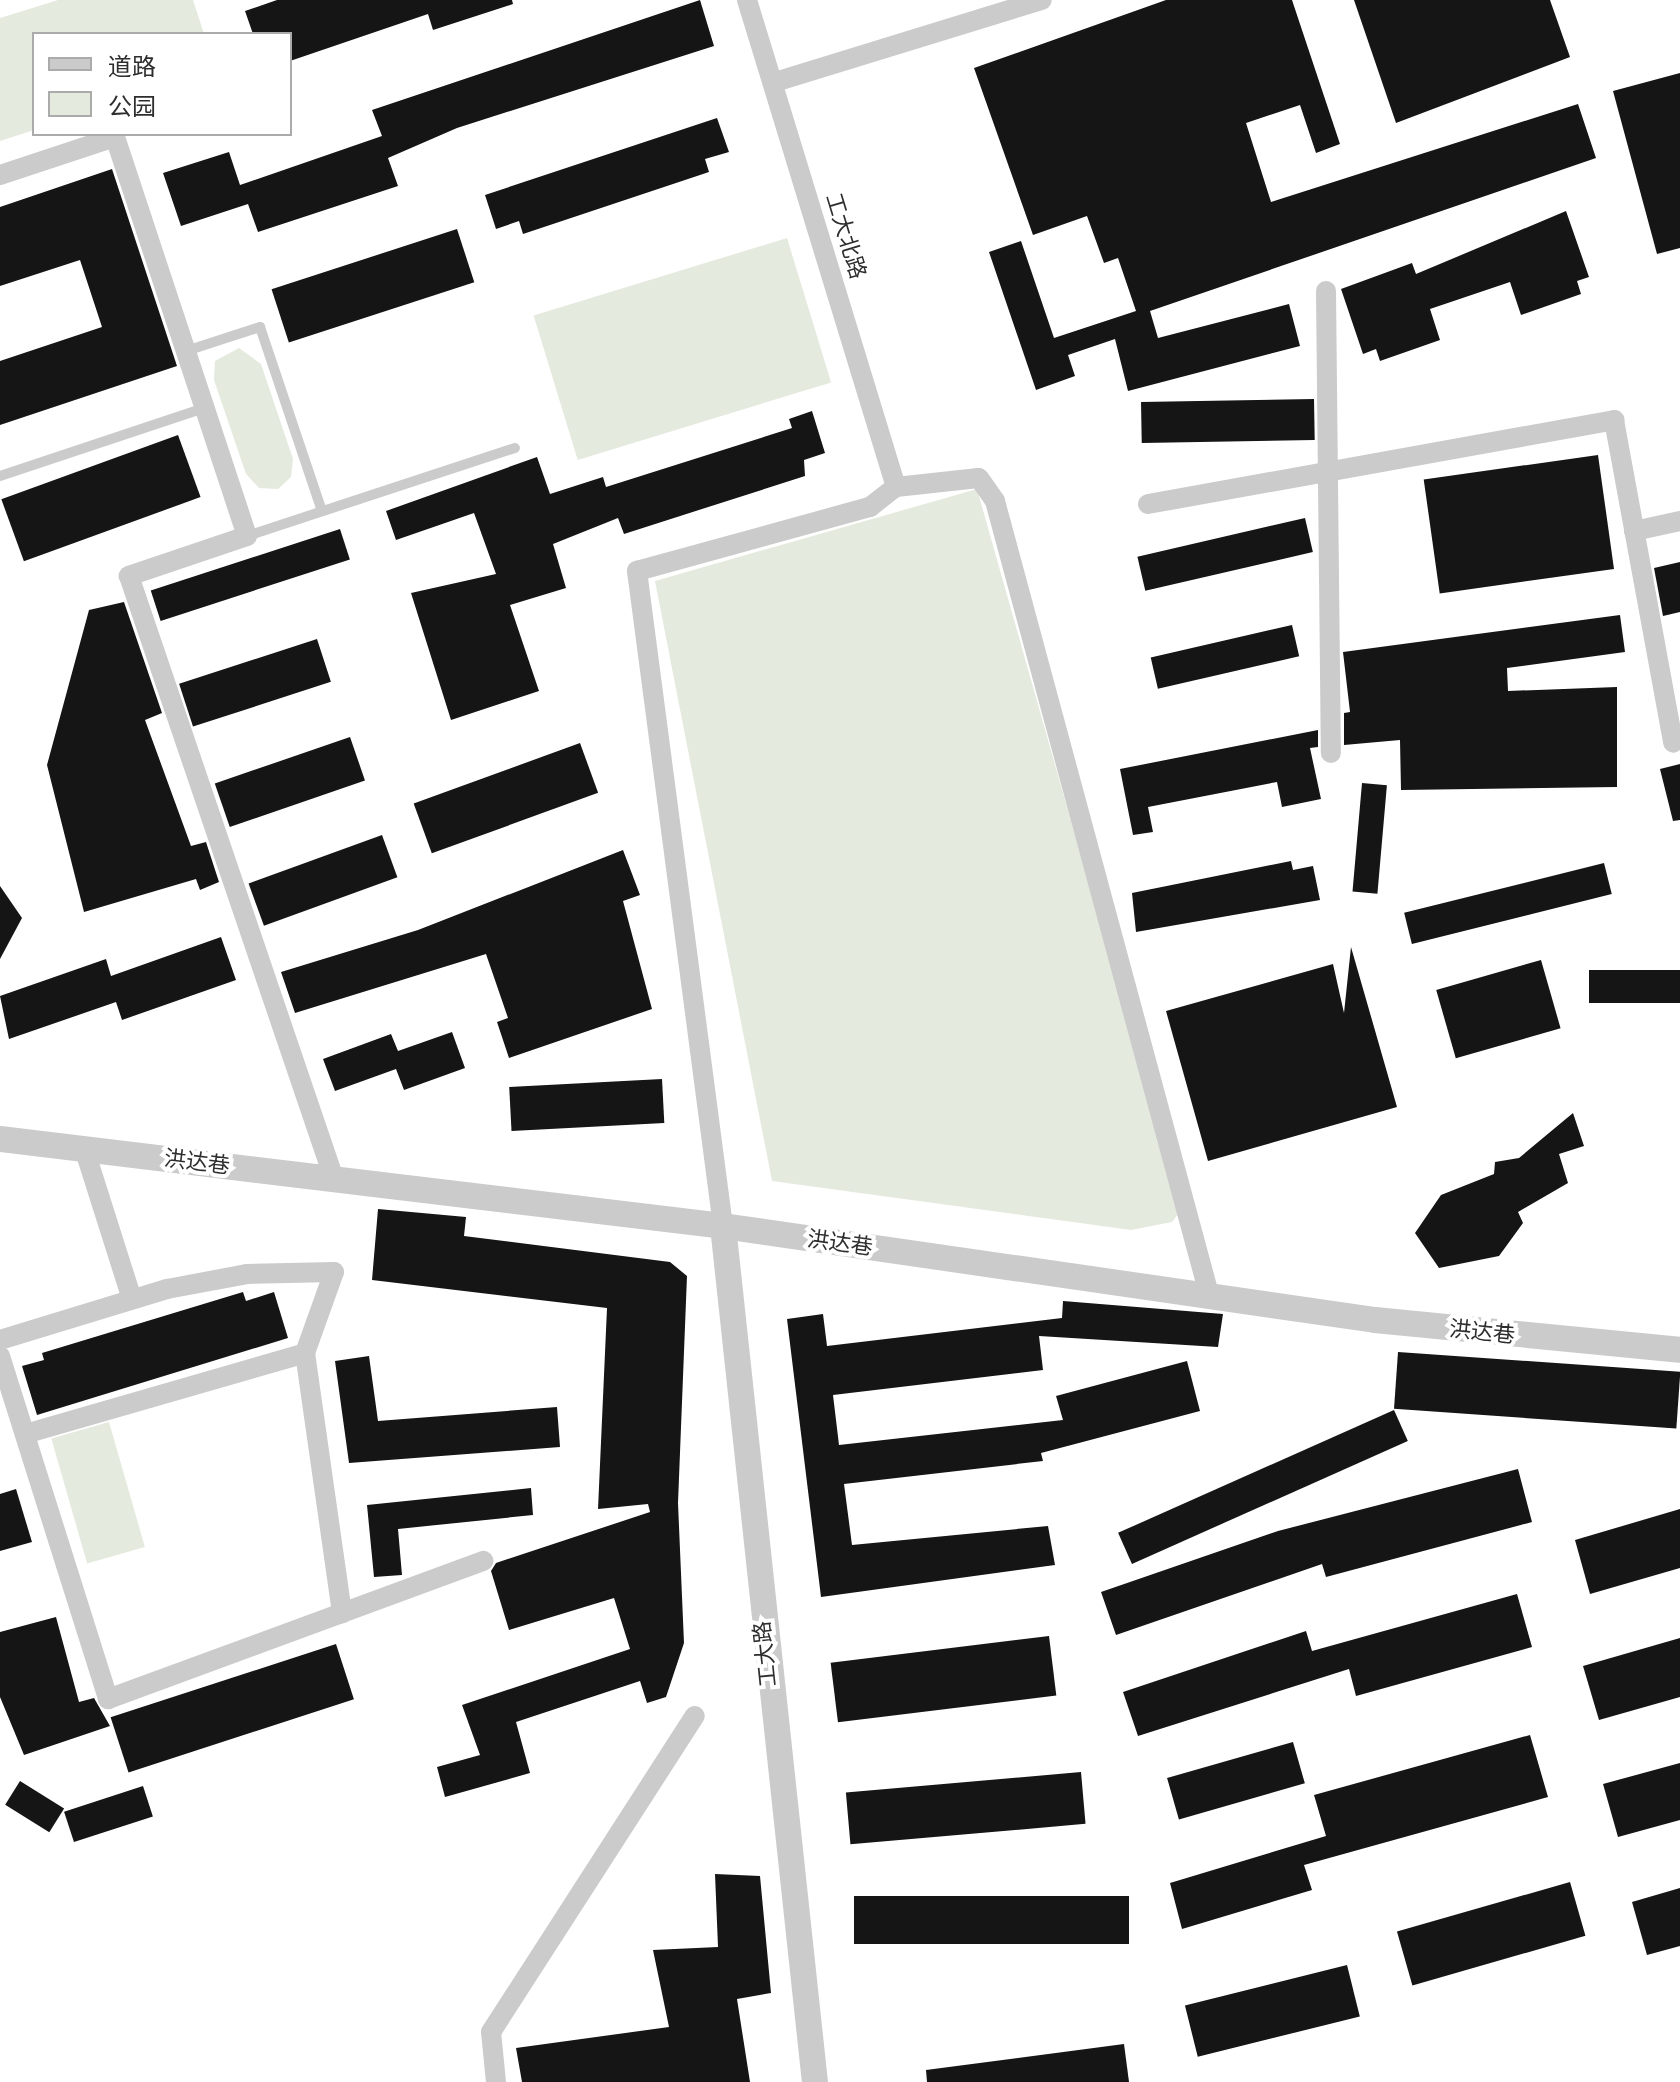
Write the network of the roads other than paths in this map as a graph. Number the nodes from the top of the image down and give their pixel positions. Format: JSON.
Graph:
{"nodes":[{"id":1,"x":747,"y":0,"type":"edge"},
{"id":2,"x":1042,"y":0,"type":"edge"},
{"id":3,"x":775,"y":82,"type":"junction"},
{"id":4,"x":0,"y":175,"type":"edge"},
{"id":5,"x":1326,"y":291,"type":"dead end"},
{"id":6,"x":186,"y":351,"type":"junction"},
{"id":7,"x":205,"y":408,"type":"junction"},
{"id":8,"x":515,"y":448,"type":"dead end"},
{"id":9,"x":1332,"y":471,"type":"junction"},
{"id":10,"x":0,"y":476,"type":"edge"},
{"id":11,"x":896,"y":487,"type":"junction"},
{"id":12,"x":1148,"y":504,"type":"dead end"},
{"id":13,"x":322,"y":511,"type":"junction"},
{"id":14,"x":1680,"y":521,"type":"edge"},
{"id":15,"x":1634,"y":531,"type":"junction"},
{"id":16,"x":247,"y":536,"type":"junction"},
{"id":17,"x":1673,"y":743,"type":"dead end"},
{"id":18,"x":1331,"y":753,"type":"dead end"},
{"id":19,"x":0,"y":1139,"type":"edge"},
{"id":20,"x":84,"y":1148,"type":"junction"},
{"id":21,"x":334,"y":1179,"type":"junction"},
{"id":22,"x":723,"y":1226,"type":"junction"},
{"id":23,"x":1210,"y":1298,"type":"junction"},
{"id":24,"x":132,"y":1299,"type":"junction"},
{"id":25,"x":0,"y":1340,"type":"edge"},
{"id":26,"x":1680,"y":1350,"type":"edge"},
{"id":27,"x":305,"y":1353,"type":"junction"},
{"id":28,"x":0,"y":1356,"type":"edge"},
{"id":29,"x":25,"y":1434,"type":"junction"},
{"id":30,"x":483,"y":1561,"type":"dead end"},
{"id":31,"x":342,"y":1613,"type":"junction"},
{"id":32,"x":695,"y":1716,"type":"dead end"},
{"id":33,"x":496,"y":2082,"type":"edge"},
{"id":34,"x":815,"y":2082,"type":"edge"}],
"edges":[{"from":1,"to":3,"type":"street","name":"工大北路"},
{"from":2,"to":3,"type":"street"},
{"from":3,"to":11,"type":"street","name":"工大北路"},
{"from":4,"to":6,"type":"street"},
{"from":5,"to":9,"type":"street"},
{"from":6,"to":7,"type":"street"},
{"from":6,"to":13,"type":"lane"},
{"from":7,"to":10,"type":"lane"},
{"from":7,"to":16,"type":"street"},
{"from":8,"to":13,"type":"lane"},
{"from":9,"to":12,"type":"street"},
{"from":9,"to":15,"type":"street"},
{"from":9,"to":18,"type":"street"},
{"from":11,"to":22,"type":"street"},
{"from":11,"to":23,"type":"street"},
{"from":13,"to":16,"type":"lane"},
{"from":14,"to":15,"type":"street"},
{"from":15,"to":17,"type":"street"},
{"from":16,"to":21,"type":"street"},
{"from":19,"to":20,"type":"street","name":"洪达巷"},
{"from":20,"to":21,"type":"street","name":"洪达巷"},
{"from":20,"to":24,"type":"street"},
{"from":21,"to":22,"type":"street","name":"洪达巷"},
{"from":22,"to":23,"type":"street","name":"洪达巷"},
{"from":22,"to":34,"type":"street","name":"工大路"},
{"from":23,"to":26,"type":"street","name":"洪达巷"},
{"from":24,"to":25,"type":"street"},
{"from":24,"to":27,"type":"street"},
{"from":27,"to":29,"type":"street"},
{"from":27,"to":31,"type":"street"},
{"from":28,"to":29,"type":"street"},
{"from":29,"to":31,"type":"street"},
{"from":30,"to":31,"type":"street"},
{"from":32,"to":33,"type":"street"}]}
